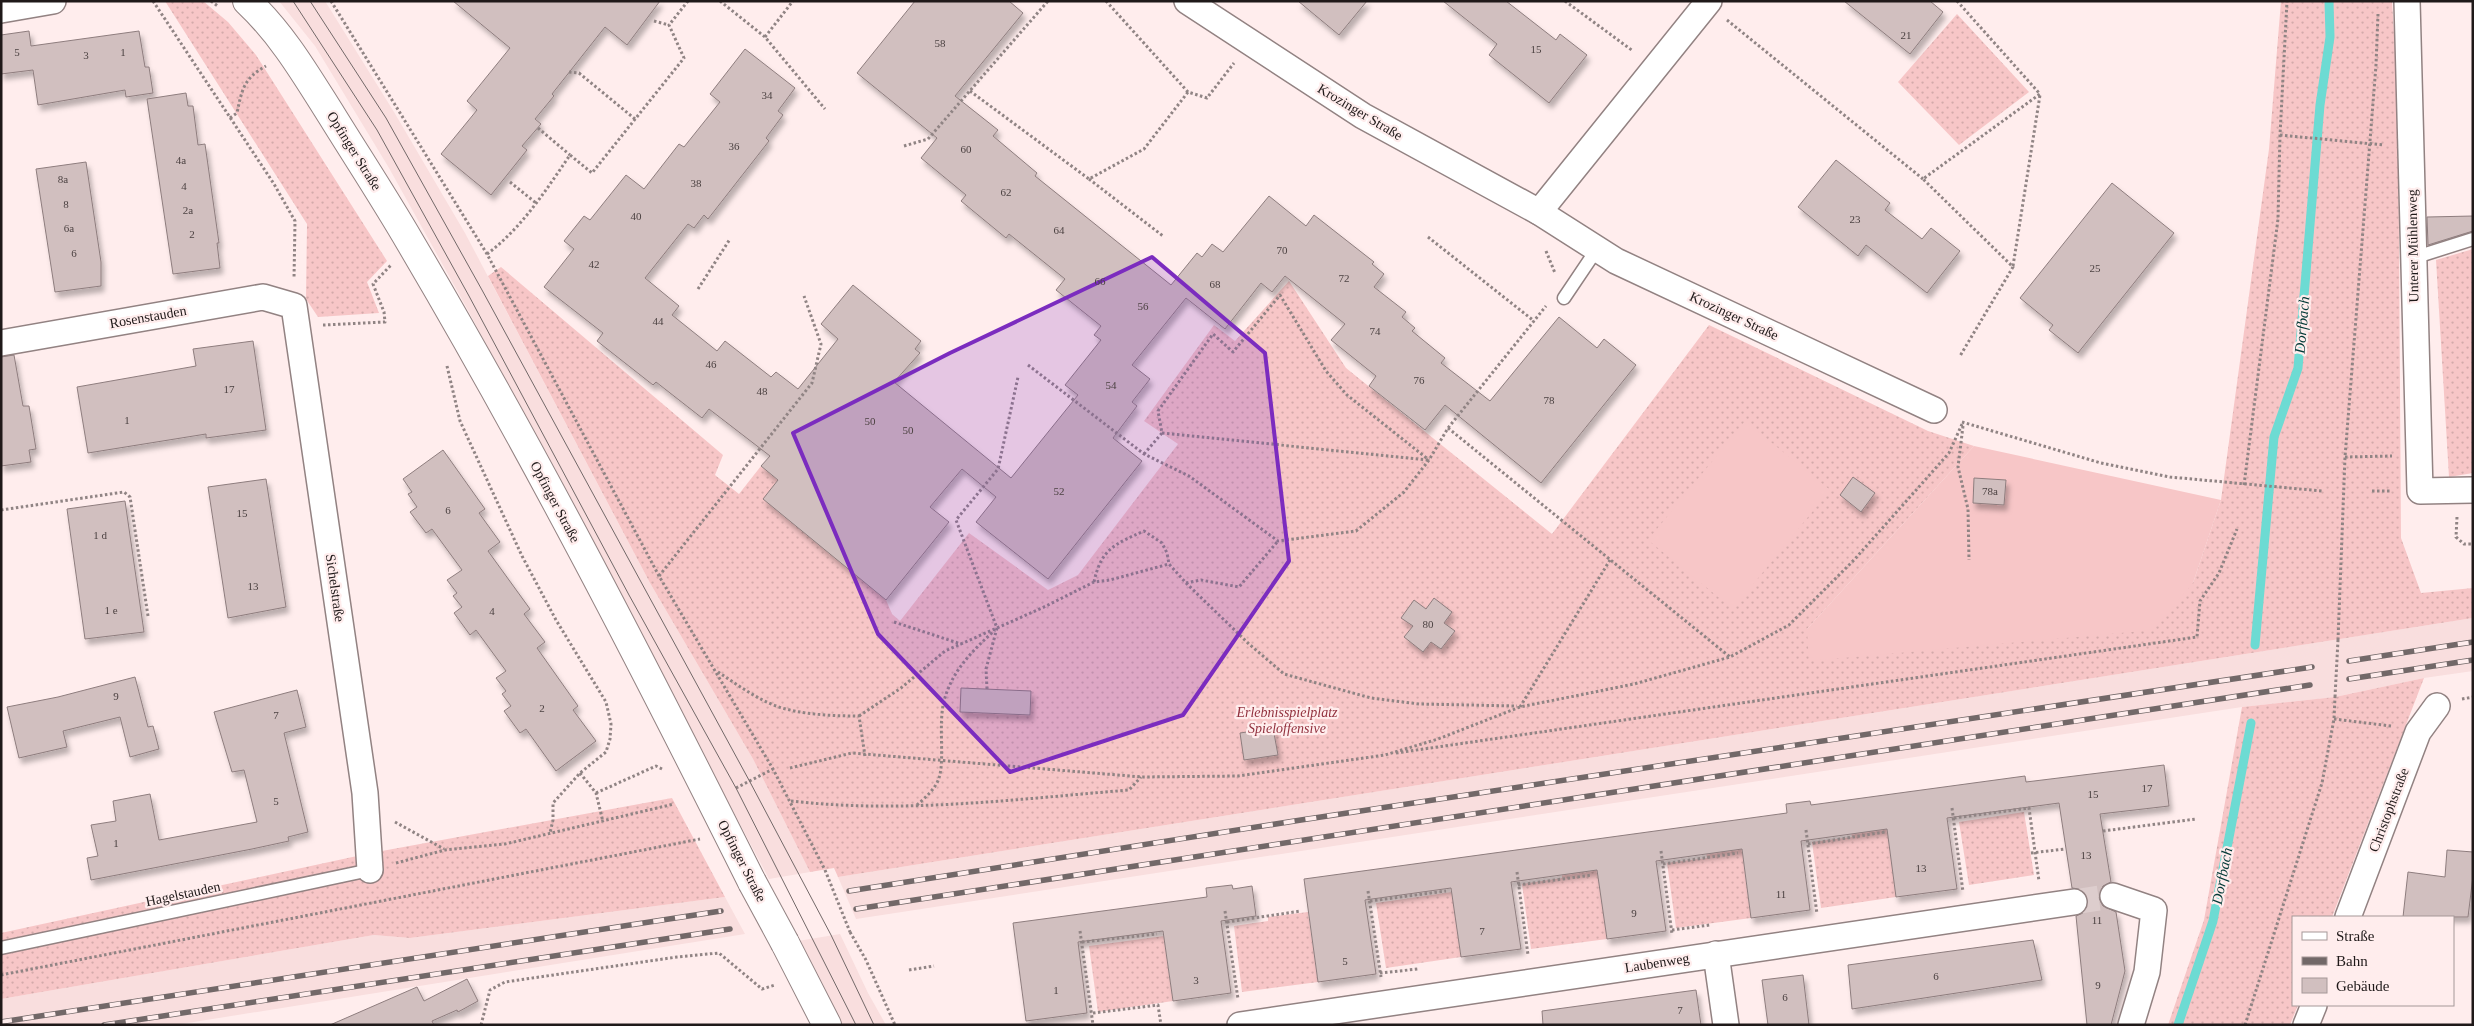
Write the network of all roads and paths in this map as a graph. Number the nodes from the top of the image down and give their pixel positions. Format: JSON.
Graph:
{"nodes":[{"id":1,"x":53,"y":1,"type":"edge"},
{"id":2,"x":153,"y":1,"type":"edge"},
{"id":3,"x":247,"y":1,"type":"edge"},
{"id":4,"x":331,"y":1,"type":"edge"},
{"id":5,"x":688,"y":1,"type":"edge"},
{"id":6,"x":720,"y":1,"type":"edge"},
{"id":7,"x":793,"y":1,"type":"edge"},
{"id":8,"x":1048,"y":1,"type":"edge"},
{"id":9,"x":1106,"y":1,"type":"edge"},
{"id":10,"x":1187,"y":1,"type":"edge"},
{"id":11,"x":1565,"y":1,"type":"edge"},
{"id":12,"x":1957,"y":1,"type":"edge"},
{"id":13,"x":2287,"y":1,"type":"edge"},
{"id":14,"x":2407,"y":1,"type":"edge"},
{"id":15,"x":1708,"y":2,"type":"edge"},
{"id":16,"x":1,"y":10,"type":"edge"},
{"id":17,"x":2378,"y":10,"type":"dead end"},
{"id":18,"x":654,"y":21,"type":"dead end"},
{"id":19,"x":669,"y":25,"type":"junction"},
{"id":20,"x":765,"y":37,"type":"junction"},
{"id":21,"x":1234,"y":63,"type":"dead end"},
{"id":22,"x":270,"y":64,"type":"dead end"},
{"id":23,"x":1655,"y":68,"type":"junction"},
{"id":24,"x":569,"y":72,"type":"dead end"},
{"id":25,"x":970,"y":91,"type":"junction"},
{"id":26,"x":1188,"y":92,"type":"junction"},
{"id":27,"x":2040,"y":94,"type":"junction"},
{"id":28,"x":825,"y":110,"type":"dead end"},
{"id":29,"x":230,"y":118,"type":"junction"},
{"id":30,"x":635,"y":119,"type":"junction"},
{"id":31,"x":538,"y":128,"type":"dead end"},
{"id":32,"x":2280,"y":136,"type":"junction"},
{"id":33,"x":2369,"y":144,"type":"junction"},
{"id":34,"x":904,"y":146,"type":"dead end"},
{"id":35,"x":570,"y":155,"type":"junction"},
{"id":36,"x":1089,"y":179,"type":"junction"},
{"id":37,"x":1923,"y":179,"type":"junction"},
{"id":38,"x":510,"y":182,"type":"dead end"},
{"id":39,"x":536,"y":203,"type":"junction"},
{"id":40,"x":1539,"y":212,"type":"junction"},
{"id":41,"x":1164,"y":236,"type":"dead end"},
{"id":42,"x":1428,"y":237,"type":"dead end"},
{"id":43,"x":730,"y":239,"type":"dead end"},
{"id":44,"x":2473,"y":239,"type":"edge"},
{"id":45,"x":1544,"y":244,"type":"dead end"},
{"id":46,"x":1597,"y":249,"type":"junction"},
{"id":47,"x":487,"y":254,"type":"junction"},
{"id":48,"x":2413,"y":258,"type":"junction"},
{"id":49,"x":2013,"y":267,"type":"junction"},
{"id":50,"x":386,"y":268,"type":"dead end"},
{"id":51,"x":1557,"y":279,"type":"dead end"},
{"id":52,"x":698,"y":289,"type":"dead end"},
{"id":53,"x":804,"y":296,"type":"dead end"},
{"id":54,"x":1564,"y":298,"type":"dead end"},
{"id":55,"x":1550,"y":301,"type":"dead end"},
{"id":56,"x":294,"y":306,"type":"junction"},
{"id":57,"x":1534,"y":321,"type":"junction"},
{"id":58,"x":462,"y":329,"type":"junction"},
{"id":59,"x":1,"y":343,"type":"edge"},
{"id":60,"x":1960,"y":356,"type":"dead end"},
{"id":61,"x":1028,"y":365,"type":"dead end"},
{"id":62,"x":1018,"y":377,"type":"dead end"},
{"id":63,"x":1934,"y":410,"type":"dead end"},
{"id":64,"x":1963,"y":422,"type":"junction"},
{"id":65,"x":1448,"y":428,"type":"junction"},
{"id":66,"x":1162,"y":433,"type":"junction"},
{"id":67,"x":1144,"y":454,"type":"junction"},
{"id":68,"x":2399,"y":456,"type":"dead end"},
{"id":69,"x":2345,"y":457,"type":"junction"},
{"id":70,"x":1429,"y":460,"type":"junction"},
{"id":71,"x":2244,"y":485,"type":"junction"},
{"id":72,"x":2464,"y":490,"type":"edge"},
{"id":73,"x":2322,"y":491,"type":"dead end"},
{"id":74,"x":1,"y":510,"type":"edge"},
{"id":75,"x":2238,"y":529,"type":"dead end"},
{"id":76,"x":1278,"y":541,"type":"junction"},
{"id":77,"x":2473,"y":544,"type":"edge"},
{"id":78,"x":1610,"y":560,"type":"junction"},
{"id":79,"x":1968,"y":560,"type":"dead end"},
{"id":80,"x":1169,"y":564,"type":"junction"},
{"id":81,"x":658,"y":576,"type":"junction"},
{"id":82,"x":1094,"y":582,"type":"junction"},
{"id":83,"x":1186,"y":583,"type":"junction"},
{"id":84,"x":148,"y":616,"type":"dead end"},
{"id":85,"x":894,"y":622,"type":"dead end"},
{"id":86,"x":997,"y":628,"type":"junction"},
{"id":87,"x":961,"y":644,"type":"junction"},
{"id":88,"x":1730,"y":657,"type":"junction"},
{"id":89,"x":715,"y":671,"type":"junction"},
{"id":90,"x":987,"y":689,"type":"dead end"},
{"id":91,"x":1520,"y":706,"type":"junction"},
{"id":92,"x":2437,"y":706,"type":"dead end"},
{"id":93,"x":859,"y":716,"type":"junction"},
{"id":94,"x":2334,"y":719,"type":"junction"},
{"id":95,"x":2395,"y":726,"type":"dead end"},
{"id":96,"x":1385,"y":755,"type":"junction"},
{"id":97,"x":866,"y":756,"type":"junction"},
{"id":98,"x":940,"y":761,"type":"junction"},
{"id":99,"x":656,"y":766,"type":"dead end"},
{"id":100,"x":790,"y":768,"type":"dead end"},
{"id":101,"x":580,"y":773,"type":"junction"},
{"id":102,"x":1142,"y":777,"type":"junction"},
{"id":103,"x":596,"y":793,"type":"junction"},
{"id":104,"x":791,"y":801,"type":"junction"},
{"id":105,"x":674,"y":804,"type":"dead end"},
{"id":106,"x":917,"y":805,"type":"junction"},
{"id":107,"x":367,"y":806,"type":"junction"},
{"id":108,"x":1952,"y":808,"type":"dead end"},
{"id":109,"x":1954,"y":818,"type":"junction"},
{"id":110,"x":2196,"y":819,"type":"dead end"},
{"id":111,"x":604,"y":822,"type":"junction"},
{"id":112,"x":1806,"y":830,"type":"dead end"},
{"id":113,"x":2103,"y":831,"type":"dead end"},
{"id":114,"x":1885,"y":832,"type":"dead end"},
{"id":115,"x":550,"y":834,"type":"junction"},
{"id":116,"x":728,"y":834,"type":"junction"},
{"id":117,"x":1808,"y":844,"type":"junction"},
{"id":118,"x":445,"y":850,"type":"junction"},
{"id":119,"x":2065,"y":850,"type":"dead end"},
{"id":120,"x":1661,"y":851,"type":"dead end"},
{"id":121,"x":1738,"y":853,"type":"dead end"},
{"id":122,"x":2033,"y":853,"type":"junction"},
{"id":123,"x":1663,"y":864,"type":"junction"},
{"id":124,"x":370,"y":870,"type":"junction"},
{"id":125,"x":1517,"y":872,"type":"dead end"},
{"id":126,"x":1592,"y":875,"type":"dead end"},
{"id":127,"x":1518,"y":885,"type":"junction"},
{"id":128,"x":1963,"y":889,"type":"dead end"},
{"id":129,"x":1446,"y":890,"type":"dead end"},
{"id":130,"x":1368,"y":891,"type":"dead end"},
{"id":131,"x":2113,"y":896,"type":"tunnel mouth"},
{"id":132,"x":1370,"y":902,"type":"junction"},
{"id":133,"x":2074,"y":902,"type":"tunnel mouth"},
{"id":134,"x":2042,"y":906,"type":"junction"},
{"id":135,"x":1817,"y":908,"type":"dead end"},
{"id":136,"x":1225,"y":911,"type":"dead end"},
{"id":137,"x":1301,"y":911,"type":"dead end"},
{"id":138,"x":2348,"y":916,"type":"edge"},
{"id":139,"x":1226,"y":922,"type":"junction"},
{"id":140,"x":1671,"y":930,"type":"dead end"},
{"id":141,"x":1080,"y":931,"type":"dead end"},
{"id":142,"x":1157,"y":934,"type":"dead end"},
{"id":143,"x":1082,"y":942,"type":"junction"},
{"id":144,"x":1,"y":948,"type":"edge"},
{"id":145,"x":1527,"y":951,"type":"dead end"},
{"id":146,"x":1716,"y":954,"type":"junction"},
{"id":147,"x":934,"y":966,"type":"dead end"},
{"id":148,"x":1419,"y":968,"type":"dead end"},
{"id":149,"x":909,"y":970,"type":"dead end"},
{"id":150,"x":1,"y":975,"type":"edge"},
{"id":151,"x":762,"y":989,"type":"dead end"},
{"id":152,"x":1237,"y":991,"type":"dead end"},
{"id":153,"x":2314,"y":1006,"type":"edge"},
{"id":154,"x":1093,"y":1014,"type":"junction"},
{"id":155,"x":481,"y":1025,"type":"edge"},
{"id":156,"x":827,"y":1025,"type":"edge"},
{"id":157,"x":895,"y":1025,"type":"edge"},
{"id":158,"x":1093,"y":1025,"type":"edge"},
{"id":159,"x":1161,"y":1025,"type":"edge"},
{"id":160,"x":1240,"y":1025,"type":"edge"},
{"id":161,"x":1726,"y":1025,"type":"edge"},
{"id":162,"x":2131,"y":1025,"type":"edge"},
{"id":163,"x":2245,"y":1025,"type":"edge"},
{"id":164,"x":2306,"y":1025,"type":"edge"}],
"edges":[{"from":1,"to":16,"type":"street"},
{"from":2,"to":29,"type":"path"},
{"from":3,"to":58,"type":"street","name":"Opfinger Straße"},
{"from":4,"to":47,"type":"path"},
{"from":5,"to":19,"type":"path"},
{"from":6,"to":20,"type":"path"},
{"from":7,"to":20,"type":"path"},
{"from":8,"to":25,"type":"path"},
{"from":9,"to":26,"type":"path"},
{"from":10,"to":40,"type":"street","name":"Krozinger Straße"},
{"from":11,"to":23,"type":"path"},
{"from":12,"to":27,"type":"path"},
{"from":13,"to":32,"type":"path"},
{"from":14,"to":48,"type":"street","name":"Unterer Mühlenweg"},
{"from":15,"to":23,"type":"street"},
{"from":15,"to":37,"type":"path"},
{"from":17,"to":33,"type":"path"},
{"from":18,"to":19,"type":"path"},
{"from":19,"to":30,"type":"path"},
{"from":20,"to":28,"type":"path"},
{"from":21,"to":26,"type":"path"},
{"from":22,"to":29,"type":"path"},
{"from":23,"to":40,"type":"street"},
{"from":24,"to":30,"type":"path"},
{"from":25,"to":34,"type":"path"},
{"from":25,"to":36,"type":"path"},
{"from":26,"to":36,"type":"path"},
{"from":27,"to":37,"type":"path"},
{"from":27,"to":49,"type":"path"},
{"from":29,"to":56,"type":"path"},
{"from":30,"to":35,"type":"path"},
{"from":31,"to":35,"type":"path"},
{"from":32,"to":33,"type":"path"},
{"from":32,"to":71,"type":"path"},
{"from":33,"to":69,"type":"path"},
{"from":35,"to":39,"type":"path"},
{"from":36,"to":41,"type":"path"},
{"from":37,"to":49,"type":"path"},
{"from":38,"to":39,"type":"path"},
{"from":39,"to":47,"type":"path"},
{"from":40,"to":46,"type":"street","name":"Krozinger Straße"},
{"from":42,"to":57,"type":"path"},
{"from":43,"to":52,"type":"path"},
{"from":44,"to":48,"type":"lane"},
{"from":45,"to":51,"type":"path"},
{"from":46,"to":54,"type":"lane"},
{"from":46,"to":63,"type":"street","name":"Krozinger Straße"},
{"from":47,"to":81,"type":"path"},
{"from":48,"to":72,"type":"street","name":"Unterer Mühlenweg"},
{"from":49,"to":60,"type":"path"},
{"from":50,"to":56,"type":"path"},
{"from":53,"to":81,"type":"path"},
{"from":55,"to":57,"type":"path"},
{"from":56,"to":59,"type":"street","name":"Rosenstauden"},
{"from":56,"to":107,"type":"street","name":"Sichelstraße"},
{"from":57,"to":65,"type":"path"},
{"from":58,"to":101,"type":"path"},
{"from":58,"to":116,"type":"street","name":"Opfinger Straße"},
{"from":61,"to":67,"type":"path"},
{"from":62,"to":86,"type":"path"},
{"from":64,"to":71,"type":"path"},
{"from":64,"to":79,"type":"path"},
{"from":64,"to":88,"type":"path"},
{"from":65,"to":70,"type":"path"},
{"from":65,"to":78,"type":"path"},
{"from":66,"to":67,"type":"path"},
{"from":66,"to":70,"type":"path"},
{"from":66,"to":70,"type":"path"},
{"from":67,"to":76,"type":"path"},
{"from":68,"to":69,"type":"path"},
{"from":69,"to":94,"type":"path","bridge":true},
{"from":70,"to":76,"type":"path"},
{"from":71,"to":73,"type":"path"},
{"from":72,"to":77,"type":"path"},
{"from":74,"to":84,"type":"path"},
{"from":75,"to":96,"type":"path"},
{"from":76,"to":83,"type":"path"},
{"from":78,"to":88,"type":"path"},
{"from":78,"to":91,"type":"path"},
{"from":80,"to":82,"type":"path"},
{"from":80,"to":82,"type":"path"},
{"from":80,"to":83,"type":"path"},
{"from":81,"to":89,"type":"path"},
{"from":82,"to":86,"type":"path"},
{"from":83,"to":91,"type":"path"},
{"from":85,"to":87,"type":"path"},
{"from":86,"to":87,"type":"path"},
{"from":86,"to":90,"type":"path"},
{"from":86,"to":98,"type":"path"},
{"from":87,"to":93,"type":"path"},
{"from":88,"to":91,"type":"path"},
{"from":89,"to":93,"type":"path"},
{"from":89,"to":104,"type":"path"},
{"from":91,"to":96,"type":"path"},
{"from":92,"to":138,"type":"street","name":"Christophstraße"},
{"from":93,"to":97,"type":"path"},
{"from":94,"to":95,"type":"path"},
{"from":94,"to":163,"type":"path"},
{"from":96,"to":102,"type":"path"},
{"from":97,"to":98,"type":"path"},
{"from":97,"to":100,"type":"path"},
{"from":98,"to":102,"type":"path"},
{"from":98,"to":106,"type":"path"},
{"from":99,"to":103,"type":"path"},
{"from":101,"to":103,"type":"path"},
{"from":101,"to":115,"type":"path"},
{"from":102,"to":106,"type":"path"},
{"from":103,"to":111,"type":"path"},
{"from":104,"to":106,"type":"path"},
{"from":104,"to":157,"type":"path","bridge":true},
{"from":105,"to":111,"type":"path"},
{"from":107,"to":118,"type":"path"},
{"from":107,"to":124,"type":"street","name":"Sichelstraße"},
{"from":108,"to":109,"type":"path"},
{"from":109,"to":122,"type":"path"},
{"from":109,"to":128,"type":"path"},
{"from":110,"to":113,"type":"path"},
{"from":111,"to":115,"type":"path"},
{"from":112,"to":117,"type":"path"},
{"from":114,"to":117,"type":"path"},
{"from":115,"to":118,"type":"path"},
{"from":116,"to":150,"type":"path"},
{"from":116,"to":156,"type":"street","name":"Opfinger Straße","bridge":true},
{"from":117,"to":135,"type":"path"},
{"from":118,"to":124,"type":"path"},
{"from":119,"to":122,"type":"path"},
{"from":120,"to":123,"type":"path"},
{"from":121,"to":123,"type":"path"},
{"from":122,"to":134,"type":"path"},
{"from":123,"to":140,"type":"path"},
{"from":124,"to":144,"type":"lane","name":"Hagelstauden"},
{"from":125,"to":127,"type":"path"},
{"from":126,"to":127,"type":"path"},
{"from":127,"to":145,"type":"path"},
{"from":129,"to":132,"type":"path"},
{"from":130,"to":132,"type":"path"},
{"from":131,"to":162,"type":"street"},
{"from":132,"to":148,"type":"path"},
{"from":133,"to":134,"type":"street","name":"Laubenweg"},
{"from":134,"to":146,"type":"street","name":"Laubenweg"},
{"from":136,"to":139,"type":"path"},
{"from":137,"to":139,"type":"path"},
{"from":139,"to":152,"type":"path"},
{"from":141,"to":143,"type":"path"},
{"from":142,"to":143,"type":"path"},
{"from":143,"to":154,"type":"path"},
{"from":146,"to":160,"type":"street","name":"Laubenweg"},
{"from":146,"to":161,"type":"street"},
{"from":147,"to":149,"type":"path"},
{"from":151,"to":155,"type":"path"},
{"from":153,"to":164,"type":"street"},
{"from":154,"to":158,"type":"path"},
{"from":154,"to":159,"type":"path"}]}
